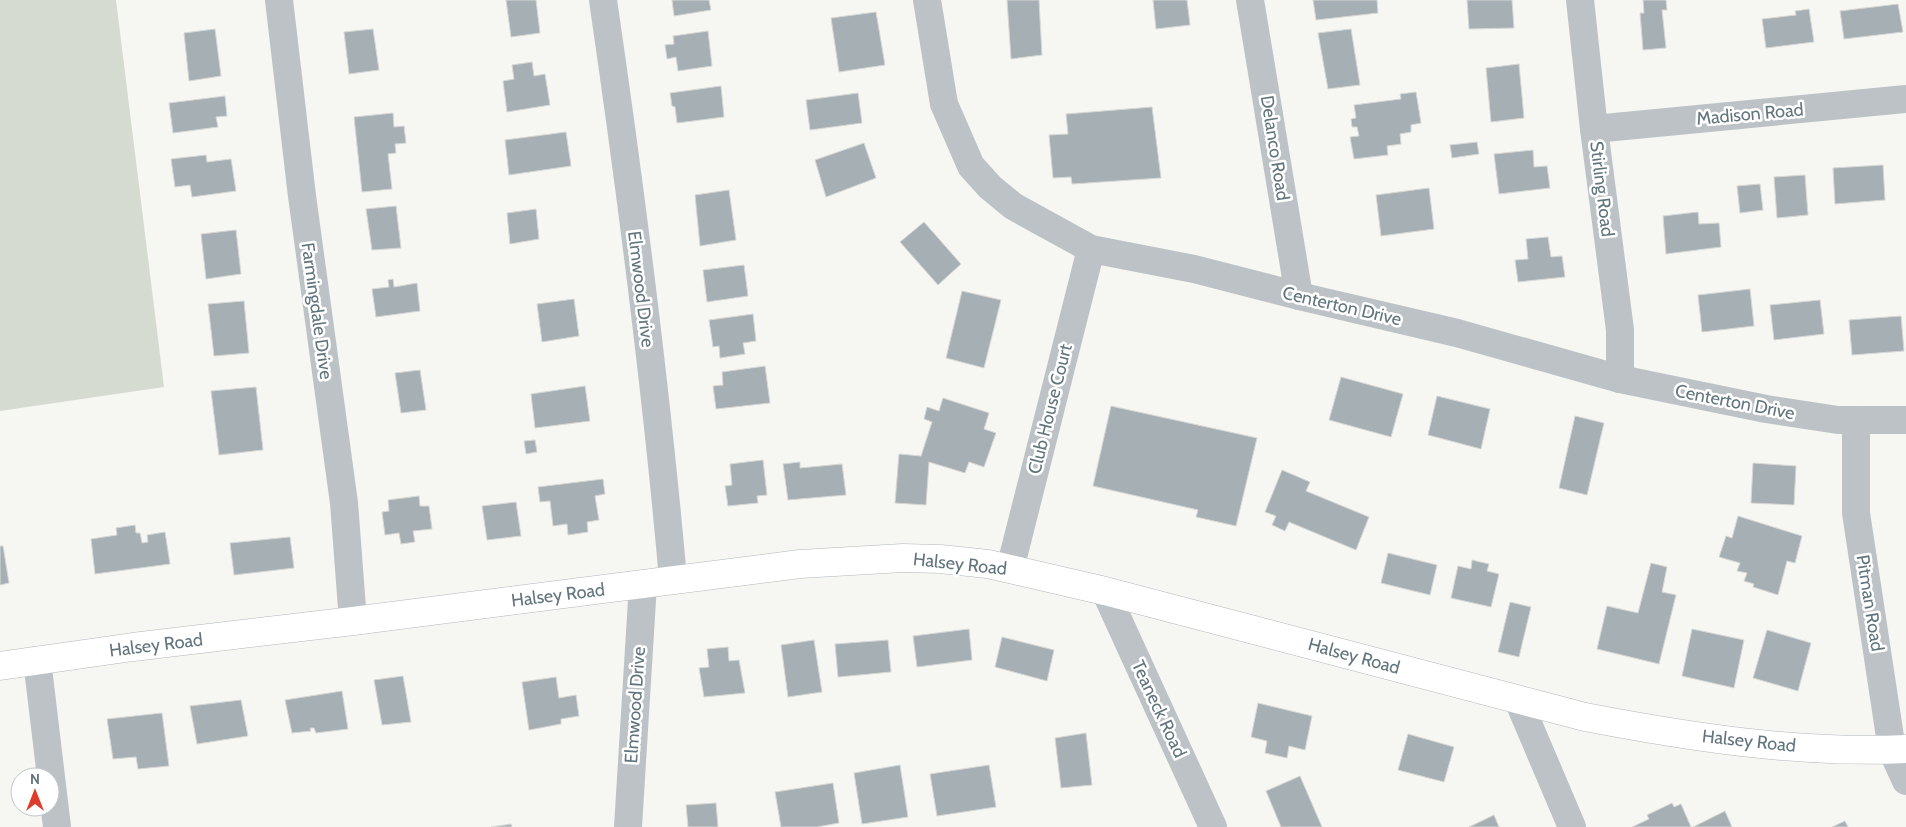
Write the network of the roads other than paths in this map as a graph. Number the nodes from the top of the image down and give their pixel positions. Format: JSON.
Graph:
{"nodes":[{"id":1,"x":279,"y":0,"type":"edge"},
{"id":2,"x":603,"y":0,"type":"edge"},
{"id":3,"x":927,"y":0,"type":"edge"},
{"id":4,"x":1250,"y":0,"type":"edge"},
{"id":5,"x":1580,"y":0,"type":"edge"},
{"id":6,"x":1906,"y":99,"type":"edge"},
{"id":7,"x":1594,"y":129,"type":"junction"},
{"id":8,"x":1091,"y":249,"type":"junction"},
{"id":9,"x":1299,"y":296,"type":"junction"},
{"id":10,"x":1620,"y":379,"type":"junction"},
{"id":11,"x":1906,"y":420,"type":"edge"},
{"id":12,"x":1856,"y":421,"type":"junction"},
{"id":13,"x":1010,"y":569,"type":"junction"},
{"id":14,"x":673,"y":580,"type":"junction"},
{"id":15,"x":643,"y":584,"type":"junction"},
{"id":16,"x":1105,"y":591,"type":"junction"},
{"id":17,"x":353,"y":621,"type":"junction"},
{"id":18,"x":37,"y":660,"type":"junction"},
{"id":19,"x":0,"y":666,"type":"edge"},
{"id":20,"x":1518,"y":700,"type":"junction"},
{"id":21,"x":1899,"y":750,"type":"edge"},
{"id":22,"x":1906,"y":781,"type":"edge"},
{"id":23,"x":57,"y":827,"type":"edge"},
{"id":24,"x":628,"y":827,"type":"edge"},
{"id":25,"x":1213,"y":827,"type":"edge"},
{"id":26,"x":1572,"y":827,"type":"edge"}],
"edges":[{"from":1,"to":17,"type":"street","name":"Farmingdale Drive"},
{"from":2,"to":14,"type":"street","name":"Elmwood Drive"},
{"from":3,"to":8,"type":"street","name":"Centerton Drive"},
{"from":4,"to":9,"type":"street","name":"Delanco Road"},
{"from":5,"to":7,"type":"street","name":"Stirling Road"},
{"from":6,"to":7,"type":"street","name":"Madison Road"},
{"from":7,"to":10,"type":"street","name":"Stirling Road"},
{"from":8,"to":9,"type":"street","name":"Centerton Drive"},
{"from":8,"to":13,"type":"street","name":"Club House Court"},
{"from":9,"to":10,"type":"street","name":"Centerton Drive"},
{"from":10,"to":12,"type":"street","name":"Centerton Drive"},
{"from":11,"to":12,"type":"street","name":"Centerton Drive"},
{"from":12,"to":21,"type":"street","name":"Pitman Road"},
{"from":13,"to":14,"type":"street","name":"Halsey Road"},
{"from":13,"to":16,"type":"street","name":"Halsey Road"},
{"from":14,"to":15,"type":"street","name":"Halsey Road"},
{"from":15,"to":17,"type":"street","name":"Halsey Road"},
{"from":15,"to":24,"type":"street","name":"Elmwood Drive"},
{"from":16,"to":20,"type":"street","name":"Halsey Road"},
{"from":16,"to":25,"type":"street","name":"Teaneck Road"},
{"from":17,"to":18,"type":"street","name":"Halsey Road"},
{"from":18,"to":19,"type":"street","name":"Halsey Road"},
{"from":18,"to":23,"type":"street"},
{"from":20,"to":21,"type":"street","name":"Halsey Road"},
{"from":20,"to":26,"type":"street"},
{"from":21,"to":22,"type":"street","name":"Pitman Road"}]}
